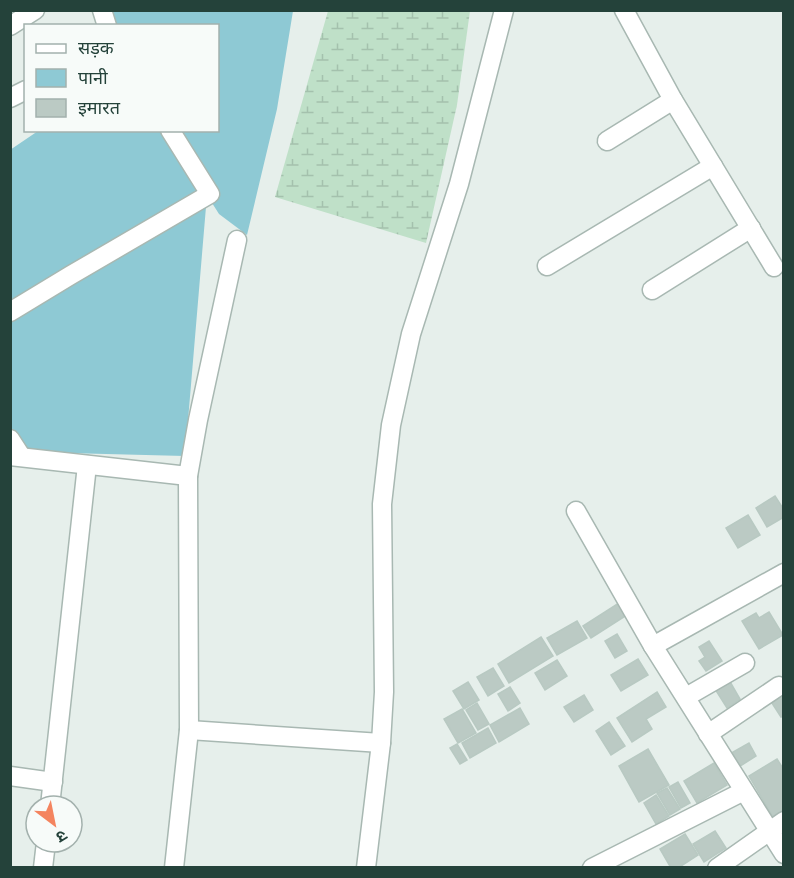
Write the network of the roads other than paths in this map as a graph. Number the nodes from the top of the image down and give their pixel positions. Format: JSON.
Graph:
{"nodes":[{"id":1,"x":35,"y":10,"type":"edge"},
{"id":2,"x":504,"y":10,"type":"edge"},
{"id":3,"x":624,"y":10,"type":"edge"},
{"id":4,"x":10,"y":26,"type":"edge"},
{"id":5,"x":24,"y":91,"type":"edge"},
{"id":6,"x":10,"y":98,"type":"edge"},
{"id":7,"x":674,"y":100,"type":"junction"},
{"id":8,"x":171,"y":132,"type":"edge"},
{"id":9,"x":607,"y":141,"type":"dead end"},
{"id":10,"x":713,"y":166,"type":"junction"},
{"id":11,"x":750,"y":228,"type":"junction"},
{"id":12,"x":237,"y":240,"type":"dead end"},
{"id":13,"x":547,"y":266,"type":"dead end"},
{"id":14,"x":774,"y":267,"type":"dead end"},
{"id":15,"x":652,"y":290,"type":"dead end"},
{"id":16,"x":10,"y":312,"type":"edge"},
{"id":17,"x":10,"y":439,"type":"edge"},
{"id":18,"x":16,"y":456,"type":"edge"},
{"id":19,"x":87,"y":465,"type":"junction"},
{"id":20,"x":188,"y":476,"type":"junction"},
{"id":21,"x":576,"y":511,"type":"dead end"},
{"id":22,"x":783,"y":573,"type":"edge"},
{"id":23,"x":653,"y":646,"type":"junction"},
{"id":24,"x":744,"y":663,"type":"dead end"},
{"id":25,"x":779,"y":686,"type":"dead end"},
{"id":26,"x":686,"y":698,"type":"junction"},
{"id":27,"x":189,"y":730,"type":"junction"},
{"id":28,"x":708,"y":734,"type":"junction"},
{"id":29,"x":381,"y":743,"type":"junction"},
{"id":30,"x":10,"y":776,"type":"edge"},
{"id":31,"x":53,"y":782,"type":"junction"},
{"id":32,"x":744,"y":791,"type":"junction"},
{"id":33,"x":52,"y":794,"type":"edge"},
{"id":34,"x":776,"y":826,"type":"edge"},
{"id":35,"x":783,"y":854,"type":"edge"},
{"id":36,"x":174,"y":867,"type":"edge"},
{"id":37,"x":366,"y":867,"type":"edge"},
{"id":38,"x":592,"y":867,"type":"edge"},
{"id":39,"x":717,"y":867,"type":"edge"}],
"edges":[{"from":1,"to":4,"type":"street"},
{"from":2,"to":29,"type":"street"},
{"from":3,"to":7,"type":"street"},
{"from":5,"to":6,"type":"street"},
{"from":7,"to":9,"type":"street"},
{"from":7,"to":10,"type":"street"},
{"from":8,"to":16,"type":"street"},
{"from":10,"to":11,"type":"street"},
{"from":10,"to":13,"type":"street"},
{"from":11,"to":14,"type":"street"},
{"from":11,"to":15,"type":"street"},
{"from":12,"to":20,"type":"street"},
{"from":17,"to":18,"type":"street"},
{"from":18,"to":19,"type":"street"},
{"from":19,"to":20,"type":"street"},
{"from":19,"to":31,"type":"street"},
{"from":20,"to":27,"type":"street"},
{"from":21,"to":23,"type":"street"},
{"from":22,"to":23,"type":"street"},
{"from":23,"to":26,"type":"street"},
{"from":24,"to":26,"type":"street"},
{"from":25,"to":28,"type":"street"},
{"from":26,"to":28,"type":"street"},
{"from":27,"to":29,"type":"street"},
{"from":27,"to":36,"type":"street"},
{"from":28,"to":32,"type":"street"},
{"from":29,"to":37,"type":"street"},
{"from":30,"to":31,"type":"street"},
{"from":31,"to":33,"type":"street"},
{"from":32,"to":34,"type":"street"},
{"from":32,"to":38,"type":"street"},
{"from":34,"to":35,"type":"street"},
{"from":34,"to":39,"type":"street"}]}
